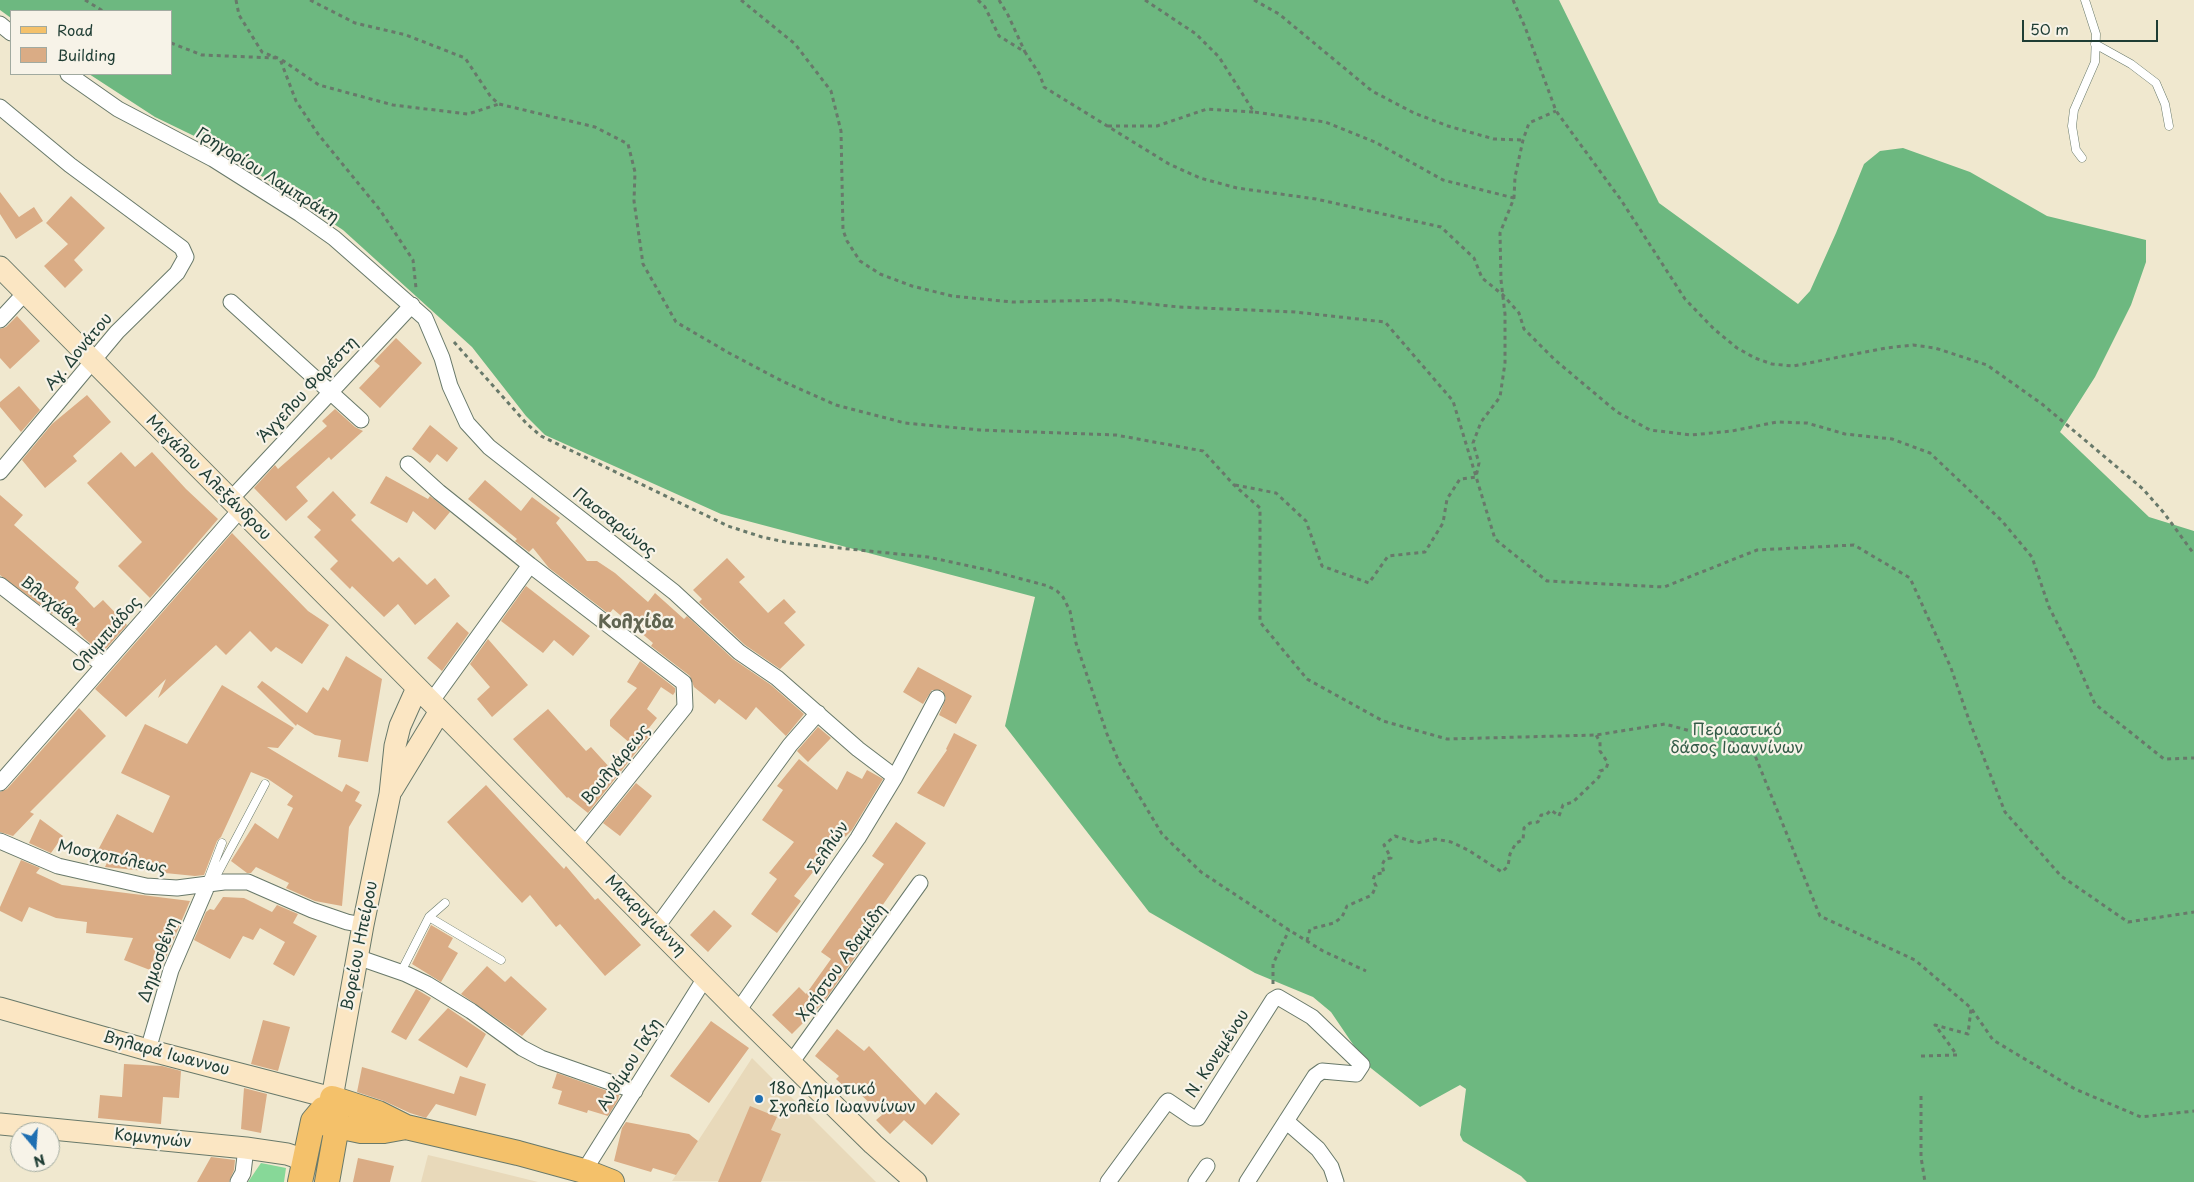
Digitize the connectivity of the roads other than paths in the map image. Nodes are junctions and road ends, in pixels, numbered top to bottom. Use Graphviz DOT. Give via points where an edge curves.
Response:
graph roads {
  1 [pos="2085,0"];
  2 [pos="0,24"];
  3 [pos="10,32"];
  4 [pos="2095,44"];
  5 [pos="69,75"];
  6 [pos="0,107"];
  7 [pos="2169,126"];
  8 [pos="2082,158"];
  9 [pos="0,267"];
  10 [pos="25,293"];
  11 [pos="231,302"];
  12 [pos="412,305"];
  13 [pos="0,320"];
  14 [pos="430,330"];
  15 [pos="93,361"];
  16 [pos="331,392"];
  17 [pos="361,420"];
  18 [pos="408,464"];
  19 [pos="0,472"];
  20 [pos="235,505"];
  21 [pos="530,565"];
  22 [pos="0,586"];
  23 [pos="103,665"];
  24 [pos="937,698"];
  25 [pos="429,700"];
  26 [pos="818,713"];
  27 [pos="895,777"];
  28 [pos="0,783"];
  29 [pos="265,784"];
  30 [pos="390,794"];
  31 [pos="0,841"];
  32 [pos="222,843"];
  33 [pos="574,845"];
  34 [pos="920,883"];
  35 [pos="209,884"];
  36 [pos="445,902"];
  37 [pos="429,917"];
  38 [pos="363,925"];
  39 [pos="656,928"];
  40 [pos="357,957"];
  41 [pos="501,960"];
  42 [pos="401,972"];
  43 [pos="706,978"];
  44 [pos="0,1008"];
  45 [pos="738,1011"];
  46 [pos="148,1050"];
  47 [pos="791,1063"];
  48 [pos="635,1091"];
  49 [pos="332,1098"];
  50 [pos="313,1121"];
  51 [pos="1286,1122"];
  52 [pos="0,1125"];
  53 [pos="337,1126"];
  54 [pos="406,1127"];
  55 [pos="873,1144"];
  56 [pos="246,1148"];
  57 [pos="1207,1166"];
  58 [pos="584,1171"];
  59 [pos="306,1176"];
  60 [pos="238,1182"];
  61 [pos="327,1182"];
  62 [pos="612,1182"];
  63 [pos="903,1182"];
  64 [pos="916,1182"];
  65 [pos="1108,1182"];
  66 [pos="1196,1182"];
  67 [pos="1247,1182"];
  68 [pos="1336,1182"];
  1 -- 4 [label="lane" via="2096,34"];
  2 -- 3 [label="street"];
  4 -- 7 [label="lane" via="2131,64 2156,84"];
  4 -- 8 [label="lane" via="2095,62 2074,110 2072,126 2076,150"];
  5 -- 12 [label="street, Γρηγορίου Λαμπράκη" via="118,109 213,159 314,222"];
  6 -- 15 [label="street, Αγ. Δονάτου" via="70,165 182,248 186,257 177,273"];
  9 -- 10 [label="main road, Μεγάλου Αλεξάνδρου"];
  10 -- 13 [label="street"];
  10 -- 15 [label="main road, Μεγάλου Αλεξάνδρου"];
  11 -- 16 [label="street"];
  12 -- 14 [label="street, Γρηγορίου Λαμπράκη" via="425,318"];
  12 -- 16 [label="street, Άγγελου Φορέστη"];
  14 -- 26 [label="street, Πασσαρώνος" via="467,423 482,440 674,592 739,652"];
  15 -- 19 [label="street, Αγ. Δονάτου"];
  15 -- 20 [label="main road, Μεγάλου Αλεξάνδρου"];
  16 -- 17 [label="street"];
  16 -- 20 [label="street, Άγγελου Φορέστη"];
  18 -- 21 [label="street"];
  20 -- 23 [label="street, Ολυμπιάδος"];
  20 -- 25 [label="main road, Μεγάλου Αλεξάνδρου"];
  21 -- 25 [label="street"];
  21 -- 33 [label="street, Βουλγάρεως" via="684,683 686,706"];
  22 -- 23 [label="street, Βλαχάβα"];
  23 -- 28 [label="street, Ολυμπιάδος"];
  24 -- 27 [label="street, Σελλών"];
  25 -- 30 [label="main road, Βορείου Ηπείρου"];
  25 -- 30 [label="main road, Βορείου Ηπείρου" via="398,732"];
  25 -- 33 [label="main road, Μακρυγιάννη"];
  26 -- 27 [label="street, Πασσαρώνος"];
  26 -- 39 [label="street" via="790,744"];
  27 -- 45 [label="street, Σελλών" via="858,838"];
  29 -- 35 [label="lane, Δημοσθένη"];
  30 -- 38 [label="main road, Βορείου Ηπείρου"];
  31 -- 35 [label="street, Μοσχοπόλεως" via="58,866 118,880 167,888"];
  32 -- 35 [label="lane"];
  33 -- 39 [label="main road, Μακρυγιάννη"];
  34 -- 47 [label="street, Χρήστου Αδαμίδη"];
  35 -- 38 [label="street, Μοσχοπόλεως" via="248,882 312,910"];
  35 -- 46 [label="street, Δημοσθένη" via="171,970"];
  36 -- 37 [label="lane"];
  37 -- 41 [label="lane"];
  37 -- 42 [label="lane"];
  38 -- 40 [label="main road, Βορείου Ηπείρου"];
  39 -- 43 [label="main road, Μακρυγιάννη"];
  40 -- 42 [label="street"];
  40 -- 49 [label="main road, Βορείου Ηπείρου"];
  42 -- 48 [label="street" via="451,999 522,1048 566,1068"];
  43 -- 45 [label="main road, Μακρυγιάννη"];
  43 -- 48 [label="street, Ανθίμου Γαζη"];
  44 -- 46 [label="main road, Βηλαρά Ιωαννου"];
  45 -- 47 [label="main road, Μακρυγιάννη"];
  46 -- 49 [label="main road, Βηλαρά Ιωαννου"];
  47 -- 55 [label="main road, Μακρυγιάννη"];
  48 -- 58 [label="street, Ανθίμου Γαζη"];
  49 -- 50 [label="main road, Βορείου Ηπείρου"];
  49 -- 53 [label="main road, Βορείου Ηπείρου"];
  49 -- 54 [label="main road" via="378,1113"];
  50 -- 53 [label="main road"];
  50 -- 59 [label="main road, Βορείου Ηπείρου"];
  51 -- 65 [label="street, Ν. Κονεμένου" via="1315,1076 1322,1071 1356,1074 1362,1065 1312,1017 1278,997 1273,1000 1198,1118 1168,1101"];
  51 -- 67 [label="street"];
  51 -- 68 [label="street" via="1318,1149"];
  52 -- 56 [label="main road, Κομνηνών"];
  53 -- 54 [label="main road" via="371,1131"];
  53 -- 61 [label="main road, Βορείου Ηπείρου"];
  54 -- 58 [label="main road"];
  55 -- 63 [label="main road, Μακρυγιάννη"];
  55 -- 64 [label="main road, Μακρυγιάννη"];
  56 -- 59 [label="main road, Κομνηνών" via="296,1158"];
  56 -- 60 [label="street" via="243,1173"];
  57 -- 66 [label="street"];
  58 -- 62 [label="main road"];
}
